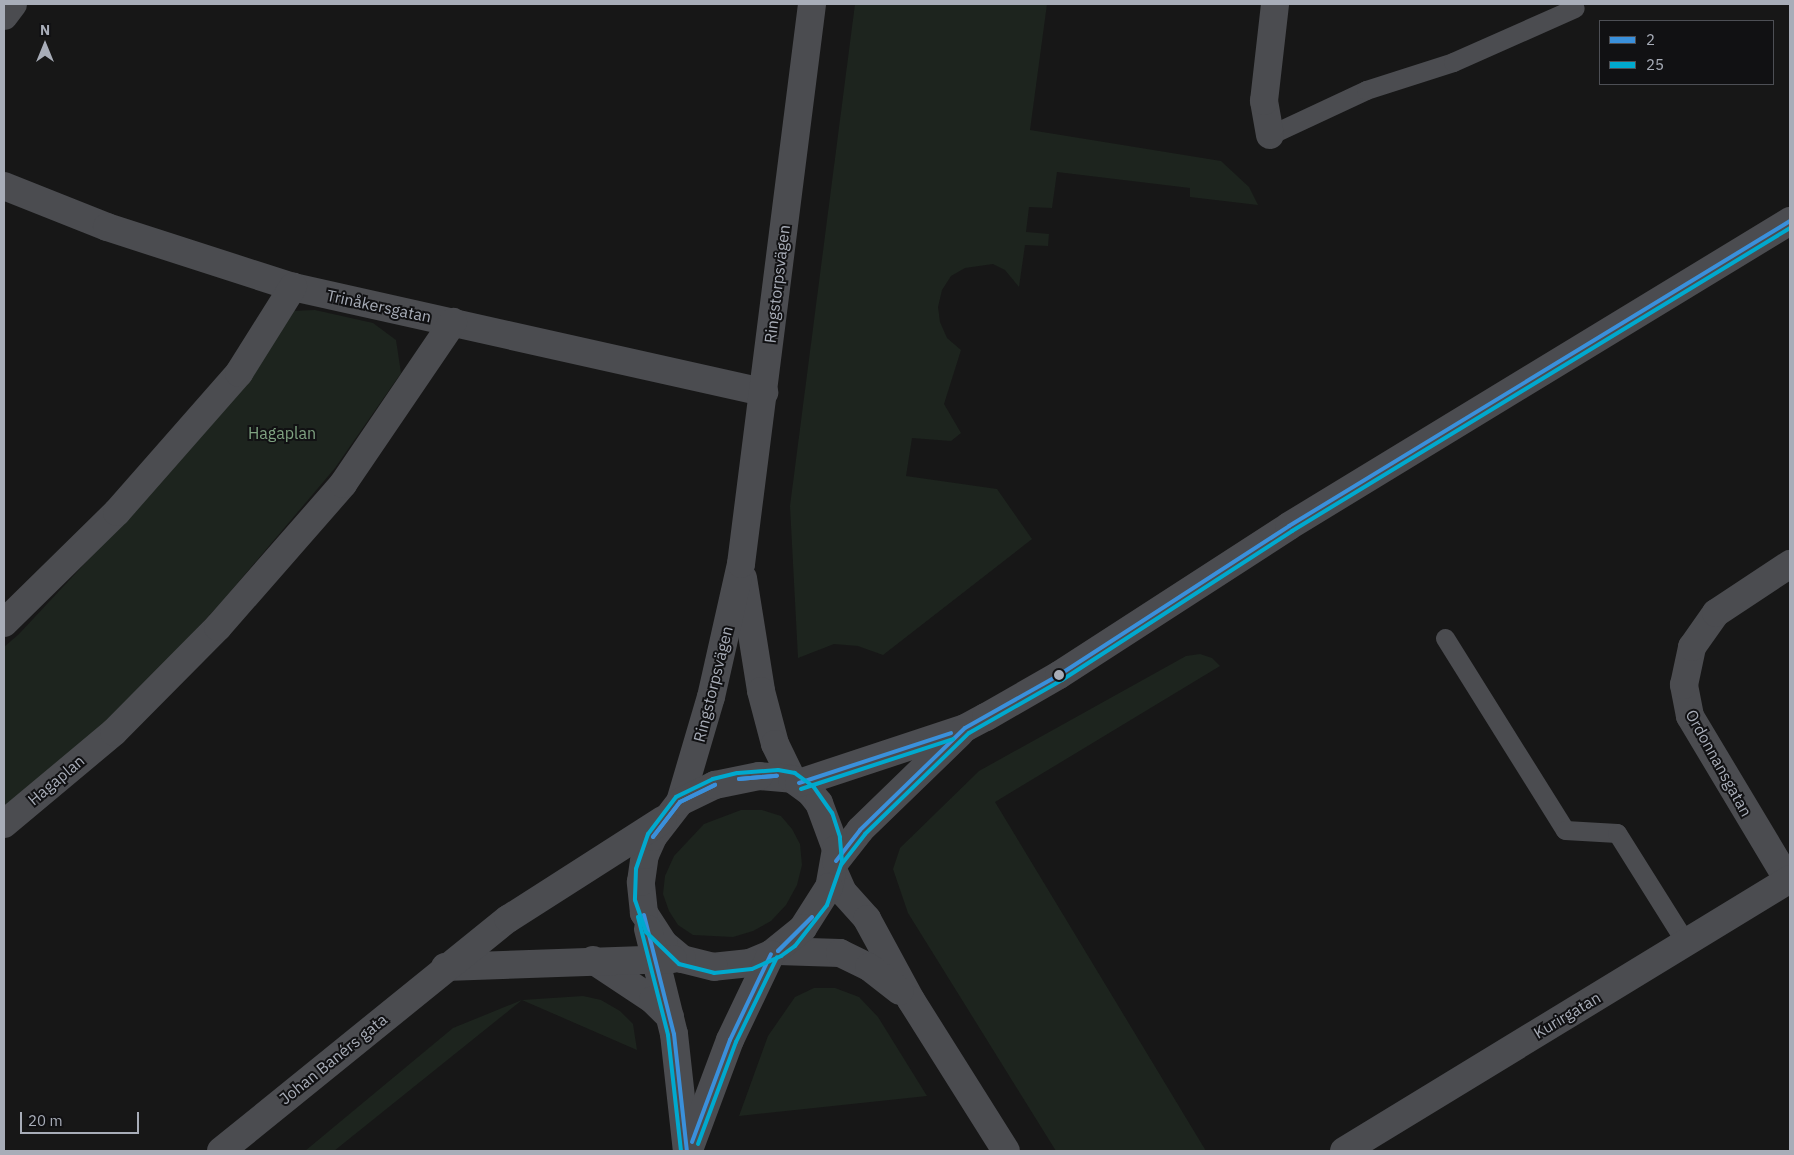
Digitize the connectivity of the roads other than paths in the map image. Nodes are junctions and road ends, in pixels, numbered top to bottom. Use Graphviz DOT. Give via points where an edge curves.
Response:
graph roads {
  1 [pos="13,4"];
  2 [pos="811,4"];
  3 [pos="1275,4"];
  4 [pos="1575,8"];
  5 [pos="4,16"];
  6 [pos="1270,135"];
  7 [pos="4,186"];
  8 [pos="1790,221"];
  9 [pos="294,287"];
  10 [pos="453,322"];
  11 [pos="764,392"];
  12 [pos="741,564"];
  13 [pos="1790,564"];
  14 [pos="4,623"];
  15 [pos="1445,638"];
  16 [pos="965,728"];
  17 [pos="796,781"];
  18 [pos="673,810"];
  19 [pos="4,824"];
  20 [pos="835,867"];
  21 [pos="1789,880"];
  22 [pos="1686,943"];
  23 [pos="774,953"];
  24 [pos="670,959"];
  25 [pos="593,960"];
  26 [pos="445,967"];
  27 [pos="911,1000"];
  28 [pos="670,1017"];
  29 [pos="221,1151"];
  30 [pos="688,1151"];
  31 [pos="1006,1151"];
  32 [pos="1344,1151"];
  1 -- 5 [label="street"];
  2 -- 11 [label="street, Ringstorpsvägen"];
  3 -- 6 [label="street" via="1264,101"];
  4 -- 6 [label="lane" via="1453,62 1366,90"];
  7 -- 9 [label="street, Trinåkersgatan" via="107,227"];
  8 -- 16 [label="street" via="1289,526 1059,675"];
  9 -- 10 [label="street, Trinåkersgatan"];
  9 -- 14 [label="street" via="240,373 117,512"];
  10 -- 11 [label="street, Trinåkersgatan"];
  10 -- 19 [label="street, Hagaplan" via="343,484 218,626 114,732"];
  11 -- 12 [label="street, Ringstorpsvägen"];
  12 -- 17 [label="street, Ringstorpsvägen" via="761,691 775,744"];
  12 -- 18 [label="street, Ringstorpsvägen" via="711,697"];
  13 -- 21 [label="street, Ordonnansgatan" via="1727,603 1711,619 1690,652 1684,685 1690,716"];
  15 -- 22 [label="lane" via="1565,830 1617,834"];
  16 -- 17 [label="street"];
  16 -- 20 [label="street" via="860,830"];
  17 -- 18 [label="street, Johan Banérs gata" via="777,776 739,779 708,788"];
  17 -- 20 [label="street, Ringstorpsvägen" via="810,792 826,815 834,838"];
  18 -- 24 [label="street, Ringstorpsvägen" via="645,855 641,882 644,913"];
  18 -- 26 [label="street, Johan Banérs gata" via="508,919"];
  20 -- 23 [label="street" via="822,902 812,917"];
  20 -- 27 [label="street" via="843,892 867,919"];
  21 -- 22 [label="street, Kurirgatan"];
  22 -- 32 [label="street, Kurirgatan"];
  23 -- 24 [label="street" via="750,963 714,967"];
  23 -- 27 [label="street" via="840,953 879,974"];
  23 -- 30 [label="street" via="730,1040"];
  24 -- 25 [label="street"];
  24 -- 28 [label="street"];
  25 -- 26 [label="street" via="508,967"];
  25 -- 28 [label="street" via="653,1000"];
  26 -- 29 [label="street, Johan Banérs gata"];
  27 -- 31 [label="street"];
  28 -- 30 [label="street" via="680,1072"];
}
